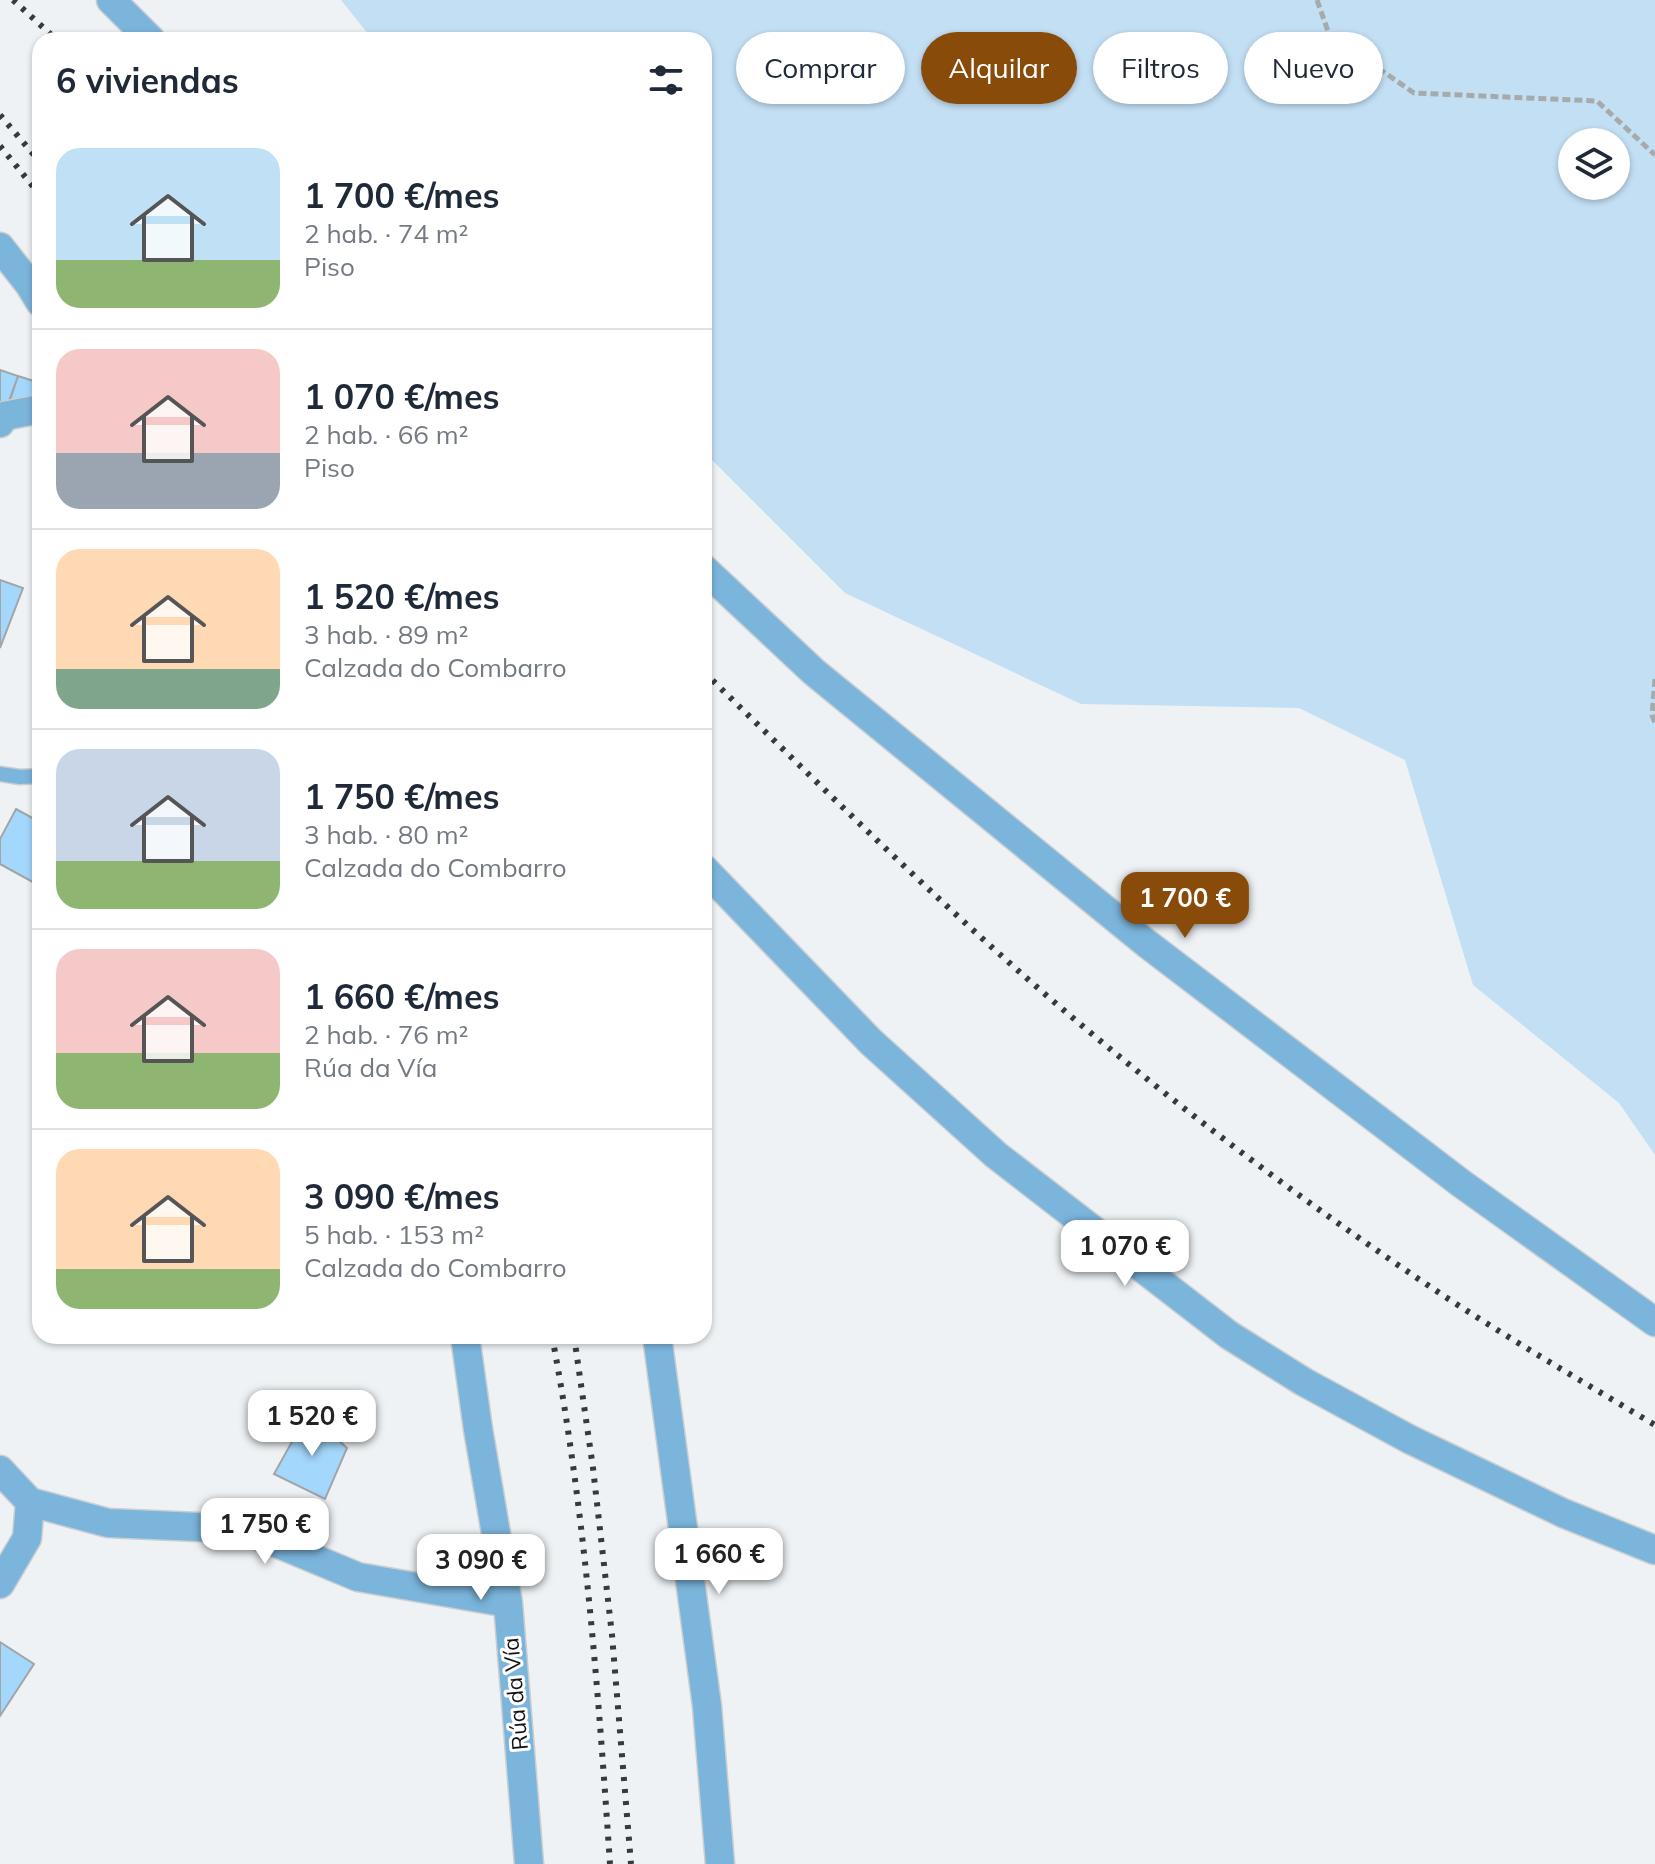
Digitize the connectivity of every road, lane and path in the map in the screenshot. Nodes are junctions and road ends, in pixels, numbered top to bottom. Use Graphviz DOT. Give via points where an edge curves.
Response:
graph roads {
  1 [pos="111,0"];
  2 [pos="1317,0"];
  3 [pos="143,32"];
  4 [pos="1655,155"];
  5 [pos="0,247"];
  6 [pos="32,289"];
  7 [pos="32,411"];
  8 [pos="0,423"];
  9 [pos="712,576"];
  10 [pos="1655,679"];
  11 [pos="1655,723"];
  12 [pos="0,774"];
  13 [pos="32,776"];
  14 [pos="712,877"];
  15 [pos="1655,1322"];
  16 [pos="466,1344"];
  17 [pos="658,1344"];
  18 [pos="0,1470"];
  19 [pos="30,1502"];
  20 [pos="1655,1550"];
  21 [pos="0,1584"];
  22 [pos="508,1603"];
  23 [pos="529,1864"];
  24 [pos="720,1864"];
  1 -- 3 [label="street"];
  2 -- 4 [label="path" via="1329,34 1414,93 1597,101"];
  5 -- 6 [label="street"];
  7 -- 8 [label="street" via="4,416"];
  9 -- 15 [label="street" via="814,672 1146,943 1462,1184"];
  10 -- 11 [label="path"];
  12 -- 13 [label="lane"];
  14 -- 20 [label="street" via="871,1042 996,1155 1229,1335 1409,1439 1563,1513"];
  16 -- 22 [label="street, Rúa da Vía"];
  17 -- 24 [label="street" via="705,1691"];
  18 -- 19 [label="street"];
  19 -- 21 [label="street" via="27,1538"];
  19 -- 22 [label="street" via="108,1523 243,1529 358,1577"];
  22 -- 23 [label="street, Rúa da Vía"];
}
